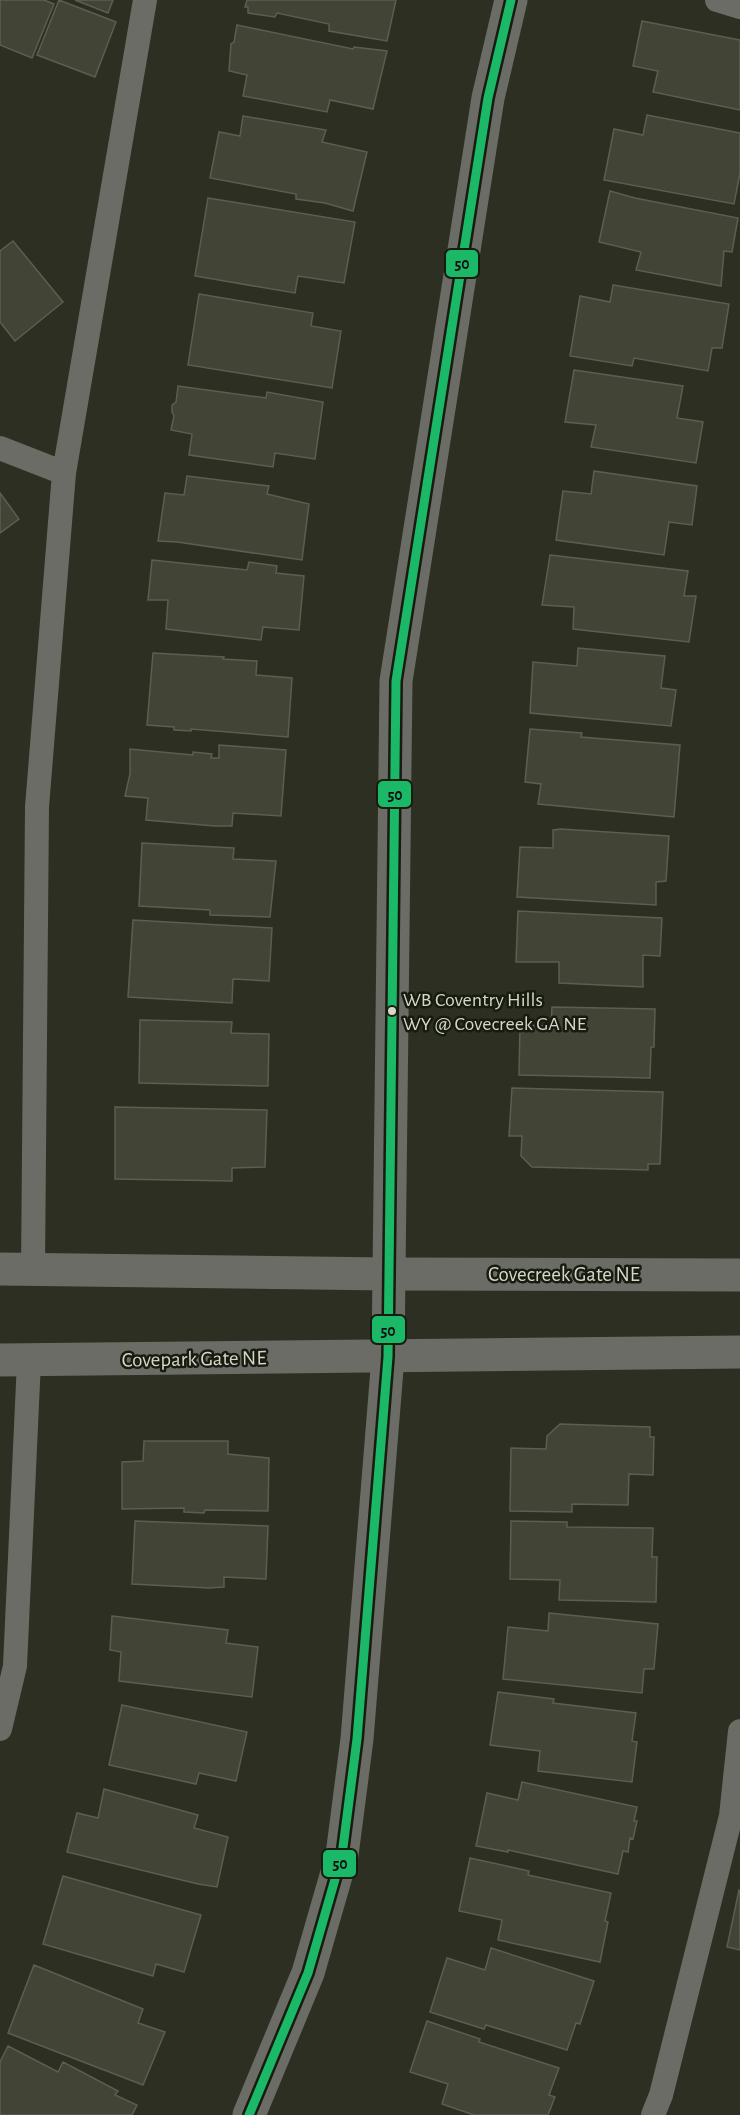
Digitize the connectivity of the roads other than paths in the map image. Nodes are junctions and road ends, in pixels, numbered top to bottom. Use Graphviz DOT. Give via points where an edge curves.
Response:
graph roads {
  1 [pos="146,0"];
  2 [pos="511,0"];
  3 [pos="717,0"];
  4 [pos="740,6"];
  5 [pos="0,448"];
  6 [pos="64,473"];
  7 [pos="0,1269"];
  8 [pos="33,1270"];
  9 [pos="387,1274"];
  10 [pos="740,1275"];
  11 [pos="740,1352"];
  12 [pos="388,1357"];
  13 [pos="14,1361"];
  14 [pos="0,1729"];
  15 [pos="740,1731"];
  16 [pos="249,2115"];
  17 [pos="653,2115"];
  1 -- 6 [label="lane"];
  2 -- 9 [label="street" via="488,99 396,681"];
  3 -- 4 [label="lane"];
  5 -- 6 [label="lane"];
  6 -- 8 [label="lane" via="36,807"];
  7 -- 8 [label="street"];
  8 -- 9 [label="street"];
  9 -- 10 [label="street, Covecreek Gate NE"];
  9 -- 12 [label="street"];
  11 -- 12 [label="street"];
  12 -- 13 [label="street, Covepark Gate NE"];
  12 -- 16 [label="street" via="357,1739 342,1855 308,1973"];
  13 -- 14 [label="lane" via="15,1666"];
  15 -- 17 [label="lane" via="730,1816 661,2096"];
}
